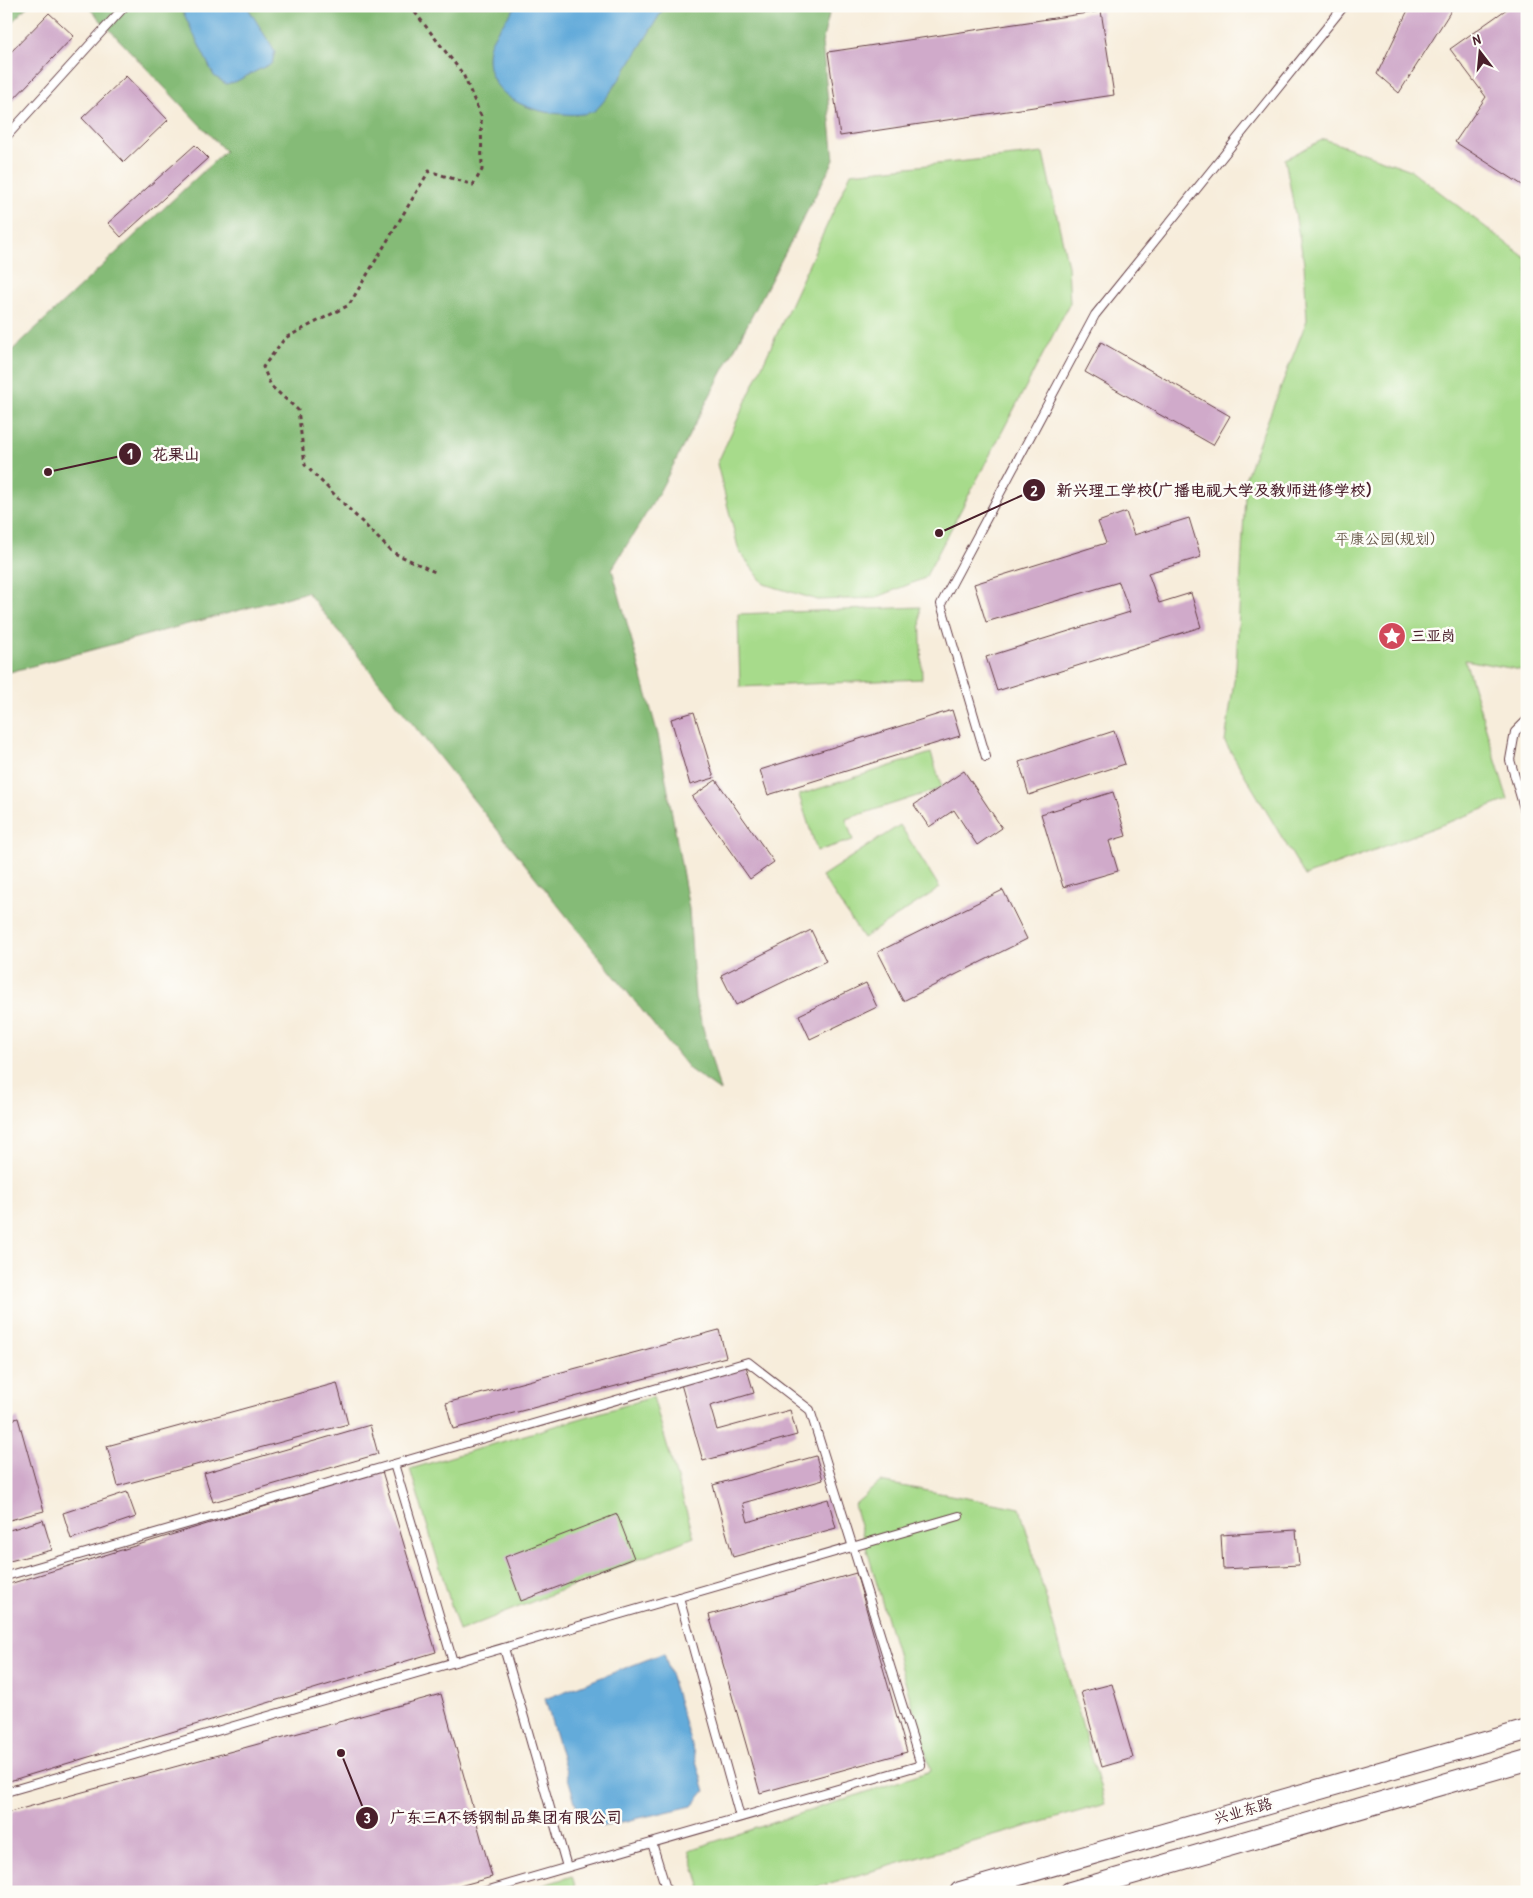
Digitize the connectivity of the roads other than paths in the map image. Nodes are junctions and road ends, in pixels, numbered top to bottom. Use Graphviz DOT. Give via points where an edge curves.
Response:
graph roads {
  1 [pos="125,6"];
  2 [pos="1344,6"];
  3 [pos="6,138"];
  4 [pos="1527,720"];
  5 [pos="986,757"];
  6 [pos="1527,818"];
  7 [pos="394,1464"];
  8 [pos="959,1516"];
  9 [pos="853,1547"];
  10 [pos="6,1576"];
  11 [pos="679,1597"];
  12 [pos="504,1648"];
  13 [pos="453,1662"];
  14 [pos="1527,1730"];
  15 [pos="1527,1760"];
  16 [pos="6,1792"];
  17 [pos="740,1817"];
  18 [pos="652,1843"];
  19 [pos="567,1867"];
  20 [pos="482,1892"];
  21 [pos="667,1892"];
  22 [pos="960,1892"];
  23 [pos="1070,1892"];
  1 -- 3 [label="lane"];
  2 -- 5 [label="lane" via="1095,315 940,604"];
  4 -- 6 [label="lane" via="1515,732 1510,760"];
  7 -- 9 [label="lane" via="748,1362 810,1410"];
  7 -- 10 [label="lane"];
  7 -- 13 [label="lane"];
  8 -- 9 [label="lane"];
  9 -- 11 [label="lane"];
  9 -- 17 [label="lane" via="921,1765"];
  11 -- 12 [label="lane"];
  11 -- 17 [label="lane"];
  12 -- 13 [label="lane"];
  12 -- 19 [label="lane"];
  13 -- 16 [label="lane"];
  14 -- 22 [label="street, 兴业东路"];
  15 -- 23 [label="street, 兴业东路"];
  17 -- 18 [label="lane"];
  18 -- 19 [label="lane"];
  18 -- 21 [label="lane"];
  19 -- 20 [label="lane"];
}
